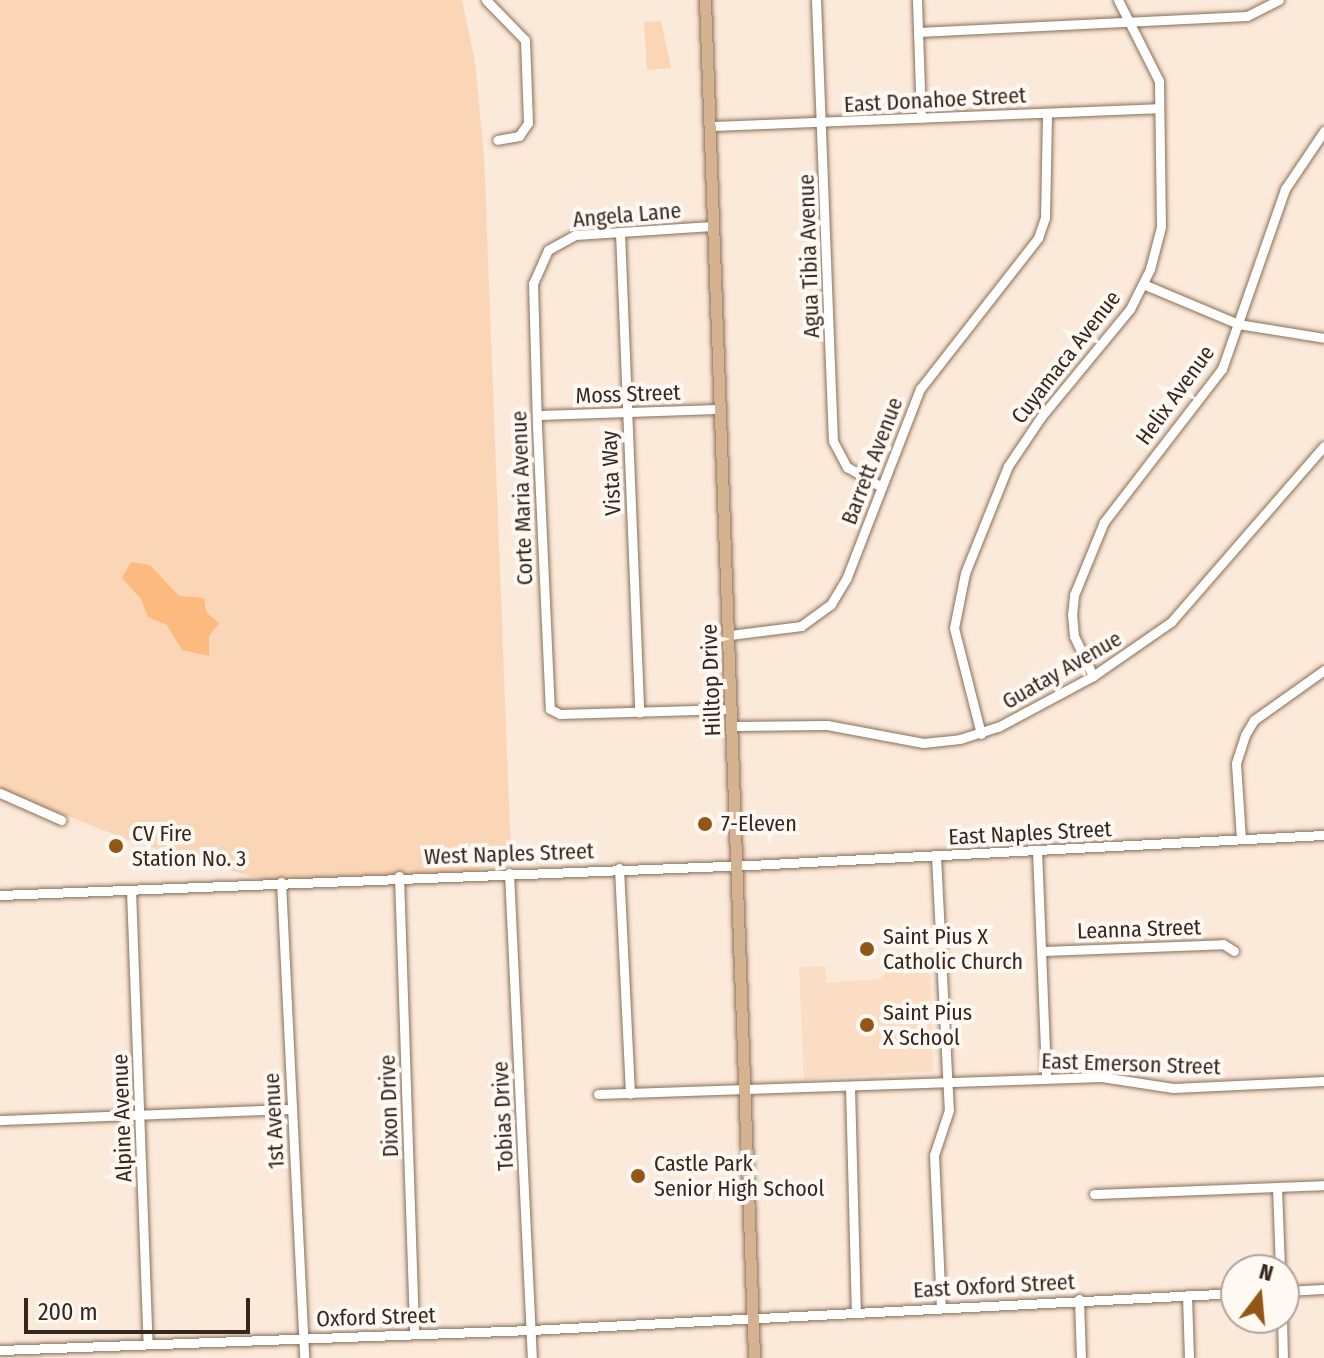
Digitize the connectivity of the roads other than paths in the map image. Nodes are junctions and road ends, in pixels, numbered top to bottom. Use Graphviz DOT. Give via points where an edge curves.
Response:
graph roads {
  1 [pos="486,0"];
  2 [pos="705,0"];
  3 [pos="816,0"];
  4 [pos="917,0"];
  5 [pos="1118,0"];
  6 [pos="1279,0"];
  7 [pos="1129,22"];
  8 [pos="918,32"];
  9 [pos="1159,108"];
  10 [pos="1047,113"];
  11 [pos="921,118"];
  12 [pos="823,124"];
  13 [pos="712,126"];
  14 [pos="1324,131"];
  15 [pos="497,140"];
  16 [pos="712,226"];
  17 [pos="620,232"];
  18 [pos="1143,284"];
  19 [pos="533,293"];
  20 [pos="1238,324"];
  21 [pos="1324,338"];
  22 [pos="720,409"];
  23 [pos="626,413"];
  24 [pos="537,415"];
  25 [pos="1324,446"];
  26 [pos="881,487"];
  27 [pos="730,635"];
  28 [pos="1324,670"];
  29 [pos="1093,676"];
  30 [pos="731,709"];
  31 [pos="639,713"];
  32 [pos="733,726"];
  33 [pos="981,734"];
  34 [pos="0,793"];
  35 [pos="61,820"];
  36 [pos="1324,835"];
  37 [pos="1241,839"];
  38 [pos="1037,850"];
  39 [pos="936,856"];
  40 [pos="737,864"];
  41 [pos="619,868"];
  42 [pos="509,873"];
  43 [pos="399,876"];
  44 [pos="281,882"];
  45 [pos="131,890"];
  46 [pos="0,895"];
  47 [pos="1044,951"];
  48 [pos="1234,951"];
  49 [pos="1046,1078"];
  50 [pos="1324,1081"];
  51 [pos="945,1083"];
  52 [pos="850,1087"];
  53 [pos="744,1091"];
  54 [pos="598,1094"];
  55 [pos="630,1094"];
  56 [pos="291,1109"];
  57 [pos="141,1115"];
  58 [pos="0,1120"];
  59 [pos="1324,1185"];
  60 [pos="1277,1187"];
  61 [pos="1094,1194"];
  62 [pos="1279,1254"];
  63 [pos="1324,1289"];
  64 [pos="1300,1290"];
  65 [pos="1220,1294"];
  66 [pos="1187,1295"];
  67 [pos="1079,1299"];
  68 [pos="941,1307"];
  69 [pos="856,1313"];
  70 [pos="754,1318"];
  71 [pos="531,1330"];
  72 [pos="414,1334"];
  73 [pos="1282,1334"];
  74 [pos="303,1338"];
  75 [pos="148,1344"];
  76 [pos="0,1350"];
  77 [pos="24,1353"];
  78 [pos="304,1358"];
  79 [pos="532,1358"];
  80 [pos="754,1358"];
  81 [pos="1081,1358"];
  82 [pos="1189,1358"];
  83 [pos="1283,1358"];
  1 -- 15 [label="street" via="525,40 528,123 519,136"];
  2 -- 13 [label="main road, Hilltop Drive"];
  3 -- 12 [label="street, Agua Tibia Avenue"];
  4 -- 8 [label="street"];
  5 -- 7 [label="street, Cuyamaca Avenue"];
  6 -- 7 [label="street" via="1247,16"];
  7 -- 8 [label="street"];
  7 -- 9 [label="street, Cuyamaca Avenue" via="1153,62"];
  8 -- 11 [label="street"];
  9 -- 10 [label="street, East Donahoe Street"];
  9 -- 18 [label="street, Cuyamaca Avenue" via="1161,227"];
  10 -- 11 [label="street, East Donahoe Street"];
  10 -- 26 [label="street, Barrett Avenue" via="1045,218 1038,238 920,389"];
  11 -- 12 [label="street, East Donahoe Street"];
  12 -- 13 [label="street, East Donahoe Street"];
  12 -- 26 [label="street, Agua Tibia Avenue" via="833,441 847,467"];
  13 -- 16 [label="main road, Hilltop Drive"];
  14 -- 20 [label="street, Helix Avenue" via="1285,189"];
  16 -- 17 [label="street, Angela Lane"];
  16 -- 22 [label="main road, Hilltop Drive"];
  17 -- 19 [label="street, Angela Lane" via="575,235 553,245 536,269"];
  17 -- 23 [label="street, Vista Way"];
  18 -- 20 [label="street"];
  18 -- 33 [label="street, Cuyamaca Avenue" via="1125,317 1029,433 1006,470 965,573 956,606 956,645"];
  19 -- 24 [label="street, Corte Maria Avenue"];
  20 -- 21 [label="street"];
  20 -- 29 [label="street, Helix Avenue" via="1222,369 1111,510 1074,595 1074,636"];
  22 -- 23 [label="street, Moss Street"];
  22 -- 27 [label="main road, Hilltop Drive"];
  23 -- 24 [label="street, Moss Street"];
  23 -- 31 [label="street, Vista Way"];
  24 -- 31 [label="street, Corte Maria Avenue" via="549,702 560,714"];
  25 -- 29 [label="street, Guatay Avenue" via="1189,605"];
  26 -- 27 [label="street, Barrett Avenue" via="831,604 801,626"];
  27 -- 30 [label="main road, Hilltop Drive"];
  28 -- 37 [label="street" via="1254,720 1245,735 1236,763"];
  29 -- 33 [label="street, Guatay Avenue"];
  30 -- 31 [label="street"];
  30 -- 32 [label="main road, Hilltop Drive"];
  32 -- 33 [label="street, Guatay Avenue" via="836,726 920,743"];
  32 -- 40 [label="main road, Hilltop Drive"];
  34 -- 35 [label="street"];
  36 -- 37 [label="street, East Naples Street"];
  37 -- 38 [label="street, East Naples Street"];
  38 -- 39 [label="street, East Naples Street"];
  38 -- 47 [label="street"];
  39 -- 40 [label="street, East Naples Street"];
  39 -- 51 [label="street"];
  40 -- 41 [label="street, West Naples Street"];
  40 -- 53 [label="main road, Hilltop Drive"];
  41 -- 42 [label="street, West Naples Street"];
  41 -- 55 [label="street"];
  42 -- 43 [label="street, West Naples Street"];
  42 -- 71 [label="street, Tobias Drive"];
  43 -- 44 [label="street, West Naples Street"];
  43 -- 72 [label="street, Dixon Drive"];
  44 -- 45 [label="street, West Naples Street"];
  44 -- 56 [label="street, 1st Avenue"];
  45 -- 46 [label="street, West Naples Street"];
  45 -- 57 [label="street, Alpine Avenue"];
  47 -- 48 [label="street, Leanna Street" via="1223,944"];
  47 -- 49 [label="street"];
  49 -- 50 [label="street, East Emerson Street" via="1102,1077 1173,1088"];
  49 -- 51 [label="street, East Emerson Street"];
  51 -- 52 [label="street, East Emerson Street"];
  51 -- 68 [label="street" via="948,1118 934,1155"];
  52 -- 53 [label="street, East Emerson Street"];
  52 -- 69 [label="street"];
  53 -- 55 [label="street, East Emerson Street"];
  53 -- 70 [label="main road, Hilltop Drive"];
  54 -- 55 [label="street, East Emerson Street"];
  56 -- 57 [label="street"];
  56 -- 74 [label="street, 1st Avenue"];
  57 -- 58 [label="street"];
  57 -- 75 [label="street, Alpine Avenue"];
  59 -- 60 [label="street"];
  60 -- 61 [label="street"];
  60 -- 62 [label="street"];
  63 -- 64 [label="street"];
  65 -- 66 [label="street, East Oxford Street"];
  66 -- 67 [label="street, East Oxford Street"];
  66 -- 82 [label="street"];
  67 -- 68 [label="street, East Oxford Street"];
  67 -- 81 [label="street"];
  68 -- 69 [label="street, East Oxford Street"];
  69 -- 70 [label="street, East Oxford Street"];
  70 -- 71 [label="street, Oxford Street"];
  70 -- 80 [label="main road, Hilltop Drive"];
  71 -- 72 [label="street, Oxford Street"];
  71 -- 79 [label="street, Tobias Drive"];
  72 -- 74 [label="street, Oxford Street"];
  73 -- 83 [label="street"];
  74 -- 75 [label="street, Oxford Street"];
  74 -- 78 [label="street, 1st Avenue"];
  75 -- 77 [label="street, Oxford Street"];
  76 -- 77 [label="street, Oxford Street"];
}
